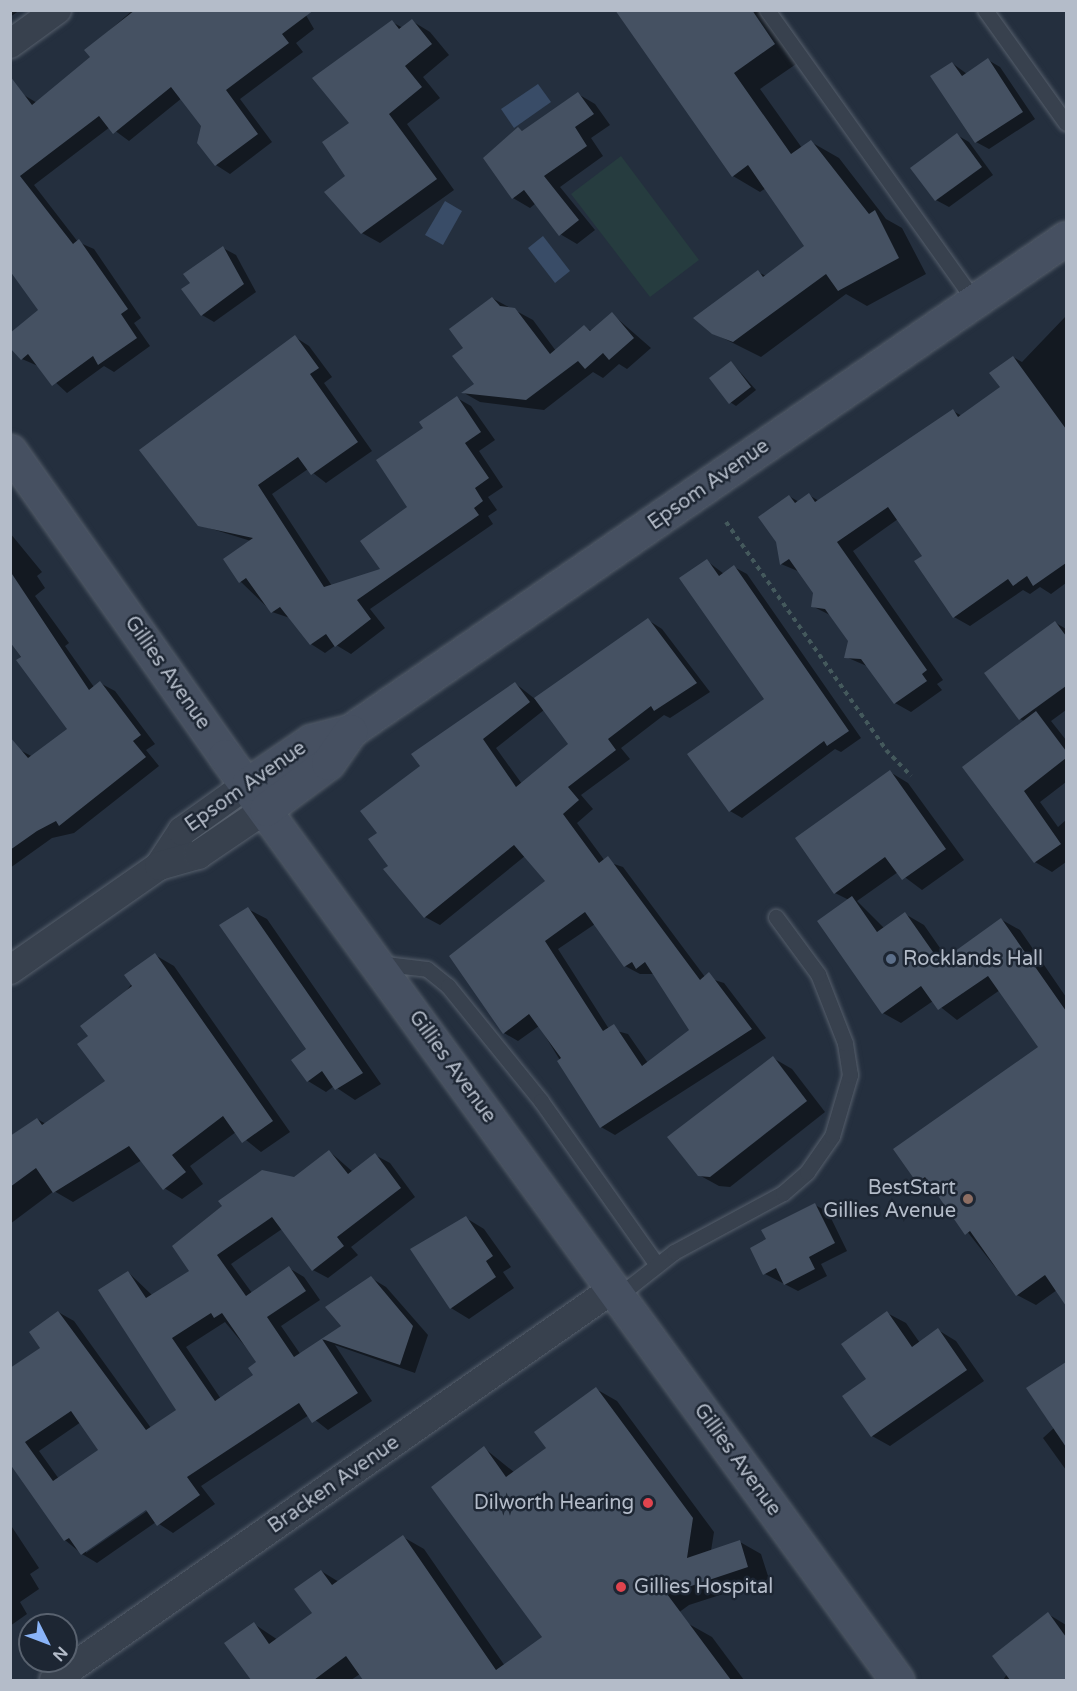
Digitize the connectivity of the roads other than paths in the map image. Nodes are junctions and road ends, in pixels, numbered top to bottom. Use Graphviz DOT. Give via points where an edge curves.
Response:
graph roads {
  1 [pos="57,10"];
  2 [pos="767,10"];
  3 [pos="985,10"];
  4 [pos="10,44"];
  5 [pos="1066,123"];
  6 [pos="1066,238"];
  7 [pos="974,300"];
  8 [pos="10,451"];
  9 [pos="256,797"];
  10 [pos="776,917"];
  11 [pos="376,963"];
  12 [pos="10,970"];
  13 [pos="657,1265"];
  14 [pos="615,1292"];
  15 [pos="54,1680"];
  16 [pos="897,1680"];
  1 -- 4 [label="street"];
  2 -- 7 [label="lane"];
  3 -- 5 [label="lane"];
  6 -- 7 [label="main road, Epsom Avenue"];
  7 -- 9 [label="main road, Epsom Avenue" via="351,731 328,764"];
  8 -- 9 [label="main road, Gillies Avenue"];
  9 -- 11 [label="main road, Gillies Avenue"];
  9 -- 12 [label="street, Epsom Avenue" via="198,855 159,866"];
  10 -- 13 [label="lane" via="818,974 845,1043 850,1075 846,1102 807,1172 754,1210"];
  11 -- 13 [label="lane" via="427,969 448,986 540,1101"];
  11 -- 14 [label="main road, Gillies Avenue"];
  13 -- 14 [label="lane"];
  14 -- 15 [label="street, Bracken Avenue"];
  14 -- 16 [label="main road, Gillies Avenue"];
}
